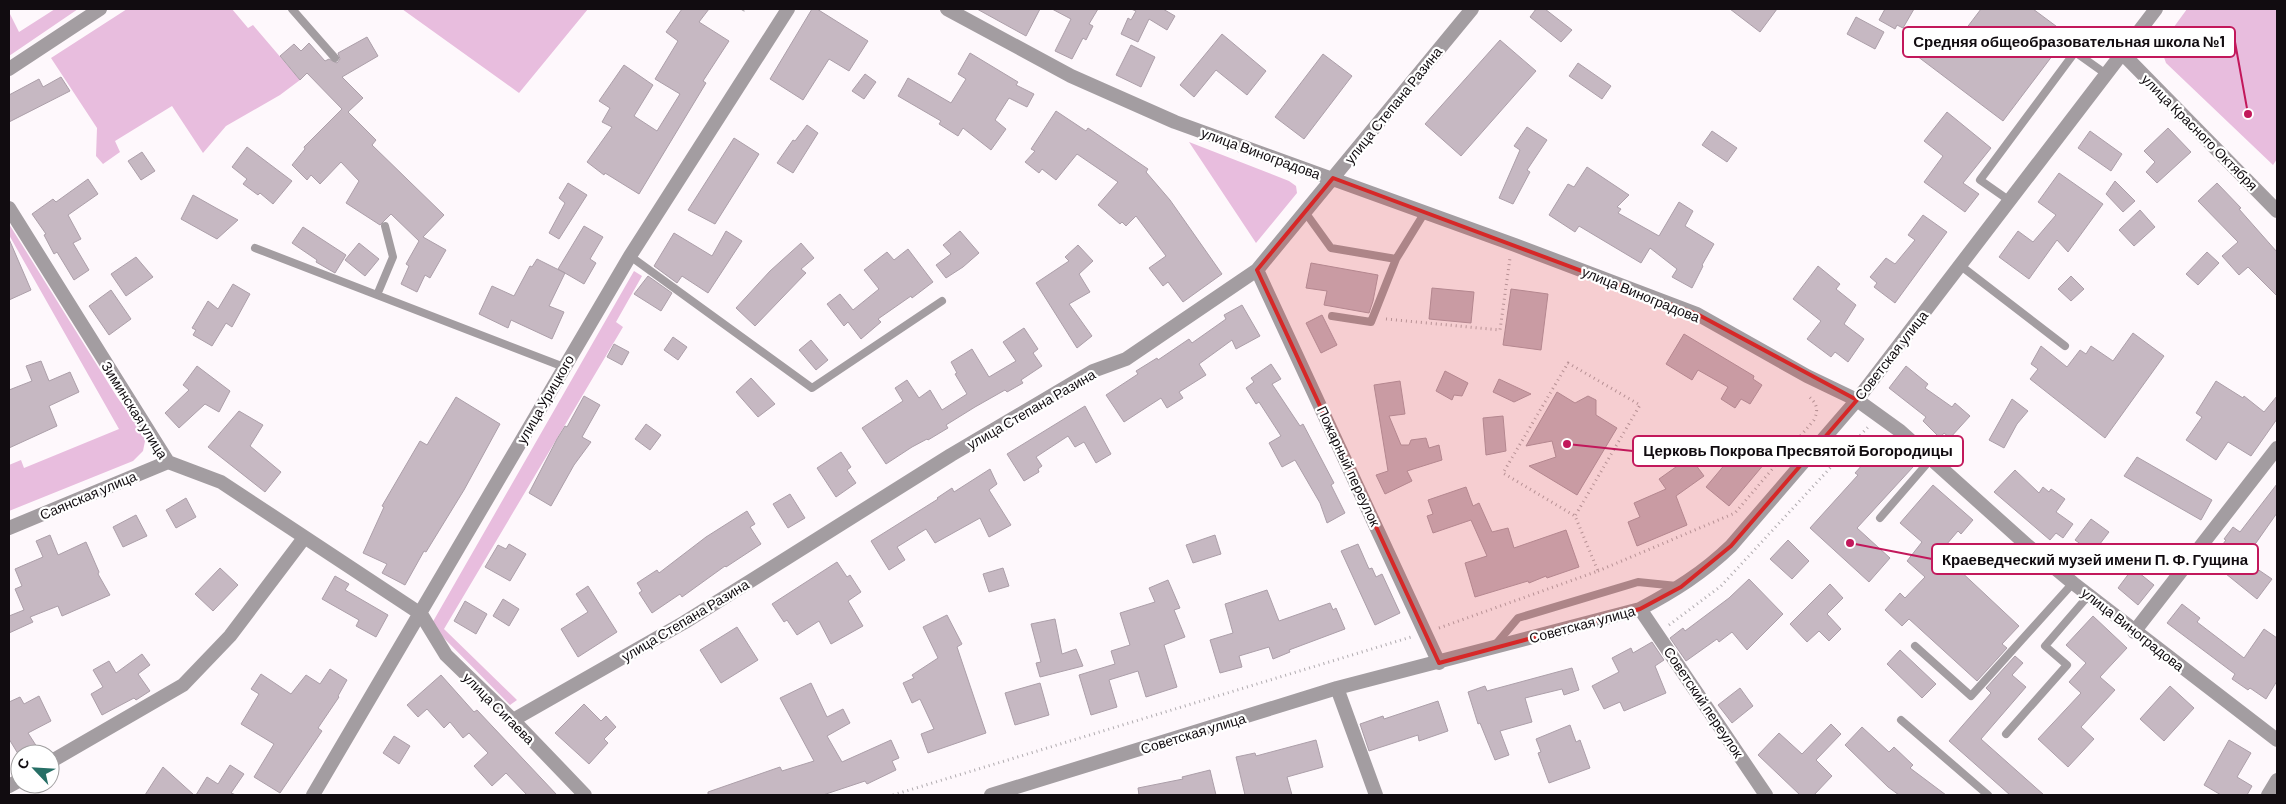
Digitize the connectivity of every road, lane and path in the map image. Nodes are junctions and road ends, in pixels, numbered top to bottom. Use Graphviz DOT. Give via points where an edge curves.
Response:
graph roads {
  1 [pos="100,9"];
  2 [pos="292,9"];
  3 [pos="947,9"];
  4 [pos="1472,9"];
  5 [pos="2156,9"];
  6 [pos="784,10"];
  7 [pos="2122,53"];
  8 [pos="335,58"];
  9 [pos="9,68"];
  10 [pos="2106,74"];
  11 [pos="1333,178"];
  12 [pos="2010,201"];
  13 [pos="9,208"];
  14 [pos="2277,211"];
  15 [pos="1305,212"];
  16 [pos="1425,212"];
  17 [pos="385,226"];
  18 [pos="255,248"];
  19 [pos="630,256"];
  20 [pos="1396,259"];
  21 [pos="1520,260"];
  22 [pos="1961,266"];
  23 [pos="1257,270"];
  24 [pos="377,295"];
  25 [pos="942,301"];
  26 [pos="1332,316"];
  27 [pos="1378,318"];
  28 [pos="2065,346"];
  29 [pos="564,367"];
  30 [pos="1801,391"];
  31 [pos="1857,400"];
  32 [pos="1878,415"];
  33 [pos="2277,448"];
  34 [pos="1931,459"];
  35 [pos="168,462"];
  36 [pos="1575,516"];
  37 [pos="1880,518"];
  38 [pos="9,528"];
  39 [pos="304,538"];
  40 [pos="1598,571"];
  41 [pos="2073,583"];
  42 [pos="1681,587"];
  43 [pos="2089,596"];
  44 [pos="1640,609"];
  45 [pos="421,614"];
  46 [pos="2134,632"];
  47 [pos="1426,633"];
  48 [pos="1658,634"];
  49 [pos="1915,646"];
  50 [pos="1493,648"];
  51 [pos="1439,663"];
  52 [pos="1337,688"];
  53 [pos="513,720"];
  54 [pos="1901,720"];
  55 [pos="2006,734"];
  56 [pos="2277,740"];
  57 [pos="60,756"];
  58 [pos="2277,780"];
  59 [pos="313,795"];
  60 [pos="585,795"];
  61 [pos="893,795"];
  62 [pos="991,795"];
  63 [pos="1376,795"];
  64 [pos="1766,795"];
  65 [pos="1988,795"];
  66 [pos="2268,795"];
  1 -- 9 [label="street"];
  2 -- 8 [label="lane"];
  3 -- 11 [label="street, улица Виноградова" via="1071,76 1175,122"];
  4 -- 11 [label="street, улица Степана Разина"];
  5 -- 7 [label="street, Советская улица"];
  6 -- 19 [label="street, улица Урицкого"];
  7 -- 10 [label="street, Советская улица"];
  7 -- 14 [label="street, улица Красного Октября"];
  10 -- 12 [label="street, Советская улица"];
  10 -- 12 [label="lane" via="2075,52 1980,180"];
  11 -- 15 [label="street, улица Степана Разина"];
  11 -- 16 [label="street, улица Виноградова"];
  12 -- 22 [label="street, Советская улица"];
  13 -- 35 [label="street, Зиминская улица"];
  15 -- 20 [label="lane" via="1331,248"];
  15 -- 23 [label="street, улица Степана Разина"];
  16 -- 20 [label="lane"];
  16 -- 31 [label="street, улица Виноградова" via="1697,314 1806,376"];
  17 -- 24 [label="lane" via="393,257"];
  18 -- 24 [label="lane"];
  19 -- 25 [label="lane" via="812,388"];
  19 -- 29 [label="street, улица Урицкого"];
  20 -- 26 [label="lane" via="1371,322"];
  21 -- 27 [label="path" via="1511,257 1500,330"];
  22 -- 28 [label="lane"];
  22 -- 31 [label="street, Советская улица"];
  23 -- 47 [label="street, Пожарный переулок"];
  23 -- 53 [label="street, улица Степана Разина" via="1126,359 1093,371 951,455 685,622"];
  24 -- 29 [label="lane"];
  29 -- 45 [label="street, улица Урицкого"];
  30 -- 40 [label="path" via="1816,405 1814,420 1735,513"];
  31 -- 32 [label="street, улица Виноградова"];
  31 -- 42 [label="street, Советская улица" via="1731,546"];
  32 -- 34 [label="street, улица Виноградова" via="1900,430"];
  32 -- 48 [label="path" via="1721,586"];
  33 -- 46 [label="street"];
  34 -- 37 [label="lane"];
  34 -- 41 [label="street, улица Виноградова"];
  35 -- 38 [label="street, Саянская улица"];
  35 -- 39 [label="street, Зиминская улица" via="221,482"];
  36 -- 36 [label="path" via="1640,405 1568,363 1503,473"];
  36 -- 40 [label="path"];
  39 -- 45 [label="street, Зиминская улица"];
  39 -- 57 [label="street" via="230,636 183,685"];
  40 -- 47 [label="path"];
  41 -- 43 [label="street, улица Виноградова"];
  41 -- 49 [label="lane" via="1971,696"];
  42 -- 44 [label="street, Советская улица"];
  42 -- 50 [label="lane" via="1638,582 1518,618"];
  43 -- 46 [label="street, улица Виноградова"];
  43 -- 55 [label="lane" via="2045,646 2067,666"];
  44 -- 48 [label="street, Советский переулок"];
  44 -- 50 [label="street, Советская улица"];
  45 -- 53 [label="street, улица Сигаева" via="446,655"];
  45 -- 59 [label="street, улица Урицкого"];
  46 -- 56 [label="street, улица Виноградова"];
  47 -- 51 [label="street, Пожарный переулок"];
  47 -- 61 [label="path"];
  48 -- 64 [label="street, Советский переулок"];
  50 -- 51 [label="street, Советская улица"];
  51 -- 52 [label="street, Советская улица"];
  52 -- 62 [label="street, Советская улица"];
  52 -- 63 [label="street"];
  53 -- 60 [label="street, улица Сигаева"];
  54 -- 65 [label="lane"];
  58 -- 66 [label="street"];
}
